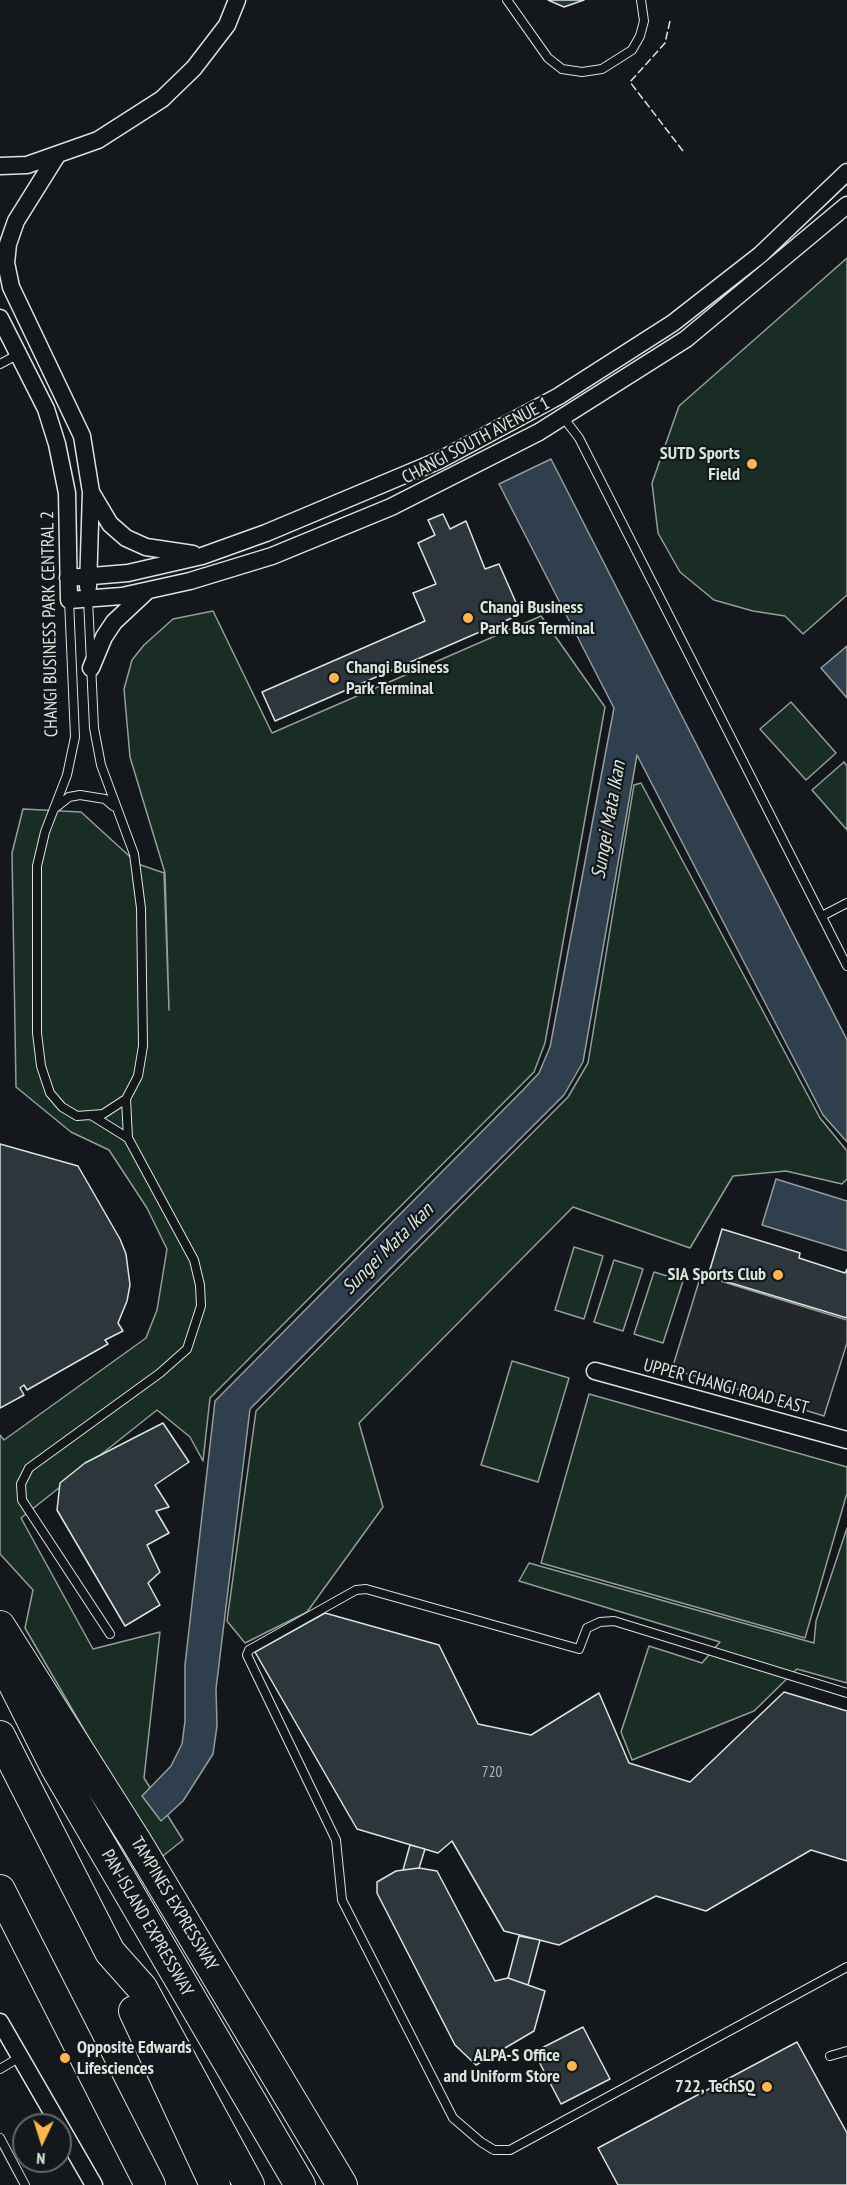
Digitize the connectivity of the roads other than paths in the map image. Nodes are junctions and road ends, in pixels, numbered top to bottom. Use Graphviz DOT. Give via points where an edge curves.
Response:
graph roads {
  1 [pos="237,0"];
  2 [pos="507,0"];
  3 [pos="641,0"];
  4 [pos="56,157"];
  5 [pos="0,166"];
  6 [pos="847,172"];
  7 [pos="847,204"];
  8 [pos="2,328"];
  9 [pos="19,354"];
  10 [pos="0,364"];
  11 [pos="563,417"];
  12 [pos="91,492"];
  13 [pos="202,556"];
  14 [pos="88,576"];
  15 [pos="68,578"];
  16 [pos="146,592"];
  17 [pos="88,599"];
  18 [pos="69,600"];
  19 [pos="91,668"];
  20 [pos="54,808"];
  21 [pos="116,808"];
  22 [pos="847,903"];
  23 [pos="822,916"];
  24 [pos="847,966"];
  25 [pos="126,1099"];
  26 [pos="91,1115"];
  27 [pos="128,1138"];
  28 [pos="595,1371"];
  29 [pos="847,1440"];
  30 [pos="0,1626"];
  31 [pos="110,1634"];
  32 [pos="0,1657"];
  33 [pos="847,1693"];
  34 [pos="0,1736"];
  35 [pos="0,1890"];
  36 [pos="110,1952"];
  37 [pos="847,1967"];
  38 [pos="0,2022"];
  39 [pos="847,2051"];
  40 [pos="830,2056"];
  41 [pos="20,2057"];
  42 [pos="0,2069"];
  43 [pos="299,2110"];
  44 [pos="0,2138"];
  45 [pos="25,2185"];
  46 [pos="94,2185"];
  47 [pos="150,2185"];
  48 [pos="215,2185"];
  49 [pos="249,2185"];
  50 [pos="300,2185"];
  51 [pos="342,2185"];
  52 [pos="365,2185"];
  1 -- 4 [label="street" via="227,25 194,68 162,99 98,140"];
  2 -- 3 [label="lane" via="548,58 562,69 582,72 602,69 632,50 644,21"];
  4 -- 5 [label="street" via="27,165"];
  4 -- 12 [label="street" via="16,221 6,263 11,287 82,436"];
  6 -- 13 [label="street, CHANGI SOUTH AVENUE 1" via="760,255 673,323 559,396 440,459"];
  7 -- 11 [label="street, CHANGI SOUTH AVENUE 1" via="687,339"];
  8 -- 9 [label="street, CHANGI BUSINESS PARK CENTRAL 2"];
  9 -- 10 [label="lane"];
  9 -- 15 [label="street, CHANGI BUSINESS PARK CENTRAL 2" via="46,409 57,444 67,493"];
  11 -- 16 [label="street, CHANGI SOUTH AVENUE 1" via="391,507 272,556"];
  11 -- 23 [label="lane" via="579,438"];
  12 -- 13 [label="street, CHANGI SOUTH AVENUE 1" via="110,524 126,538 146,547"];
  12 -- 14 [label="street"];
  13 -- 14 [label="street, CHANGI SOUTH AVENUE 1" via="148,569"];
  14 -- 15 [label="street, CHANGI SOUTH AVENUE 1"];
  14 -- 17 [label="street"];
  15 -- 18 [label="street, CHANGI BUSINESS PARK CENTRAL 2"];
  16 -- 17 [label="street, CHANGI SOUTH AVENUE 1"];
  16 -- 19 [label="street" via="114,622"];
  17 -- 18 [label="street, CHANGI SOUTH AVENUE 1"];
  17 -- 19 [label="lane"];
  18 -- 20 [label="lane, CHANGI BUSINESS PARK CENTRAL 2" via="75,737 68,775"];
  19 -- 21 [label="lane" via="96,737"];
  20 -- 21 [label="lane" via="69,797 80,795 105,799"];
  20 -- 26 [label="lane, CHANGI BUSINESS PARK CENTRAL 2" via="37,866 37,1033 41,1066 50,1093 77,1116"];
  21 -- 25 [label="lane" via="134,854 141,908 143,1046 138,1076"];
  22 -- 23 [label="lane"];
  23 -- 24 [label="lane"];
  25 -- 26 [label="lane" via="103,1114"];
  25 -- 27 [label="lane"];
  26 -- 27 [label="lane, CHANGI BUSINESS PARK CENTRAL 2"];
  27 -- 31 [label="lane" via="194,1260 201,1306 195,1329 187,1348 160,1373 29,1468 21,1484 22,1500"];
  28 -- 29 [label="street, UPPER CHANGI ROAD EAST"];
  30 -- 43 [label="highway, TAMPINES EXPRESSWAY"];
  32 -- 50 [label="highway, PAN-ISLAND EXPRESSWAY" via="56,1768"];
  33 -- 37 [label="lane" via="614,1621 586,1628 579,1649 361,1589 249,1650 247,1655 336,1840 342,1900 453,2118 494,2150 510,2150"];
  34 -- 36 [label="highway, PAN-ISLAND EXPRESSWAY"];
  35 -- 47 [label="highway"];
  36 -- 48 [label="highway" via="123,1989"];
  36 -- 49 [label="highway, PAN-ISLAND EXPRESSWAY" via="142,1988"];
  38 -- 41 [label="street"];
  39 -- 40 [label="lane"];
  41 -- 42 [label="lane"];
  41 -- 46 [label="street"];
  43 -- 51 [label="highway, TAMPINES EXPRESSWAY"];
  43 -- 52 [label="highway" via="309,2114"];
  44 -- 45 [label="lane"];
}
